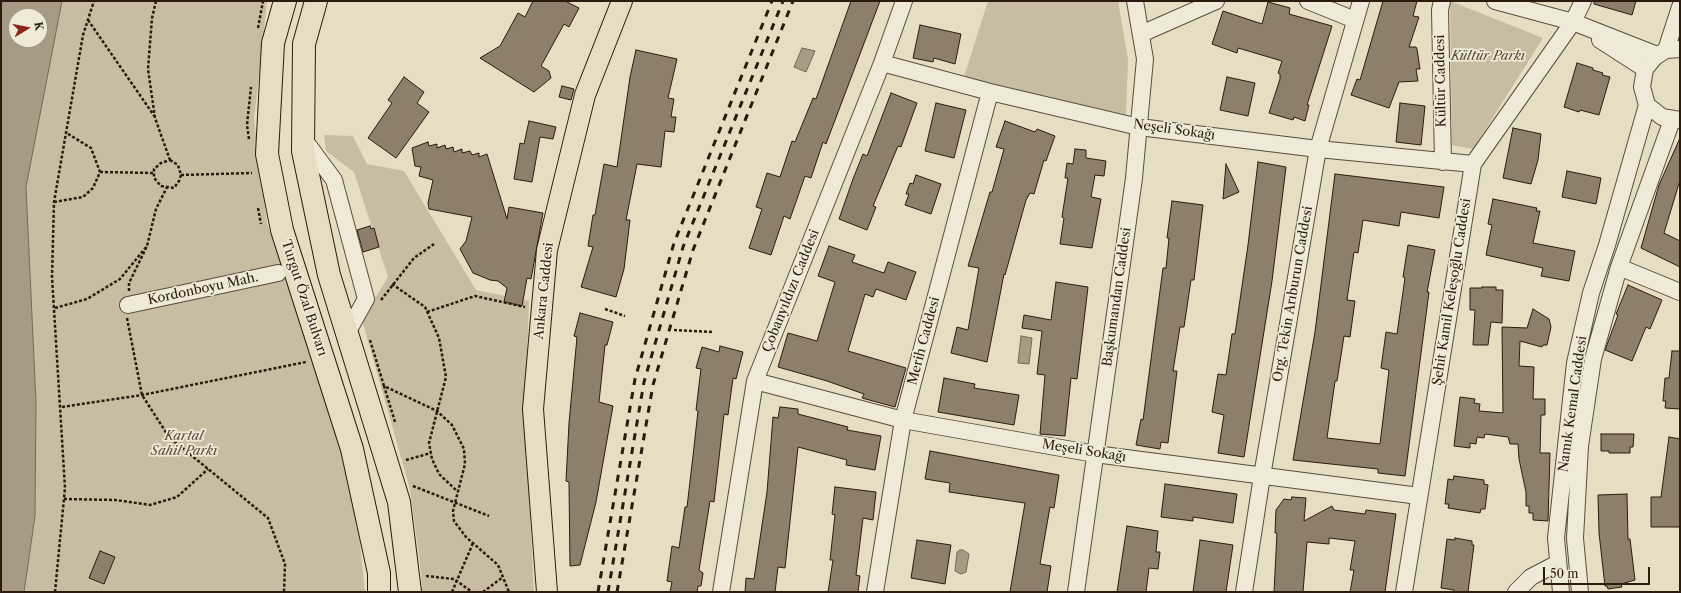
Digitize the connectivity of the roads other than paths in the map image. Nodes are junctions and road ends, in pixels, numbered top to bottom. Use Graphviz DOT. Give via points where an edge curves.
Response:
graph roads {
  1 [pos="284,1"];
  2 [pos="316,1"];
  3 [pos="622,1"];
  4 [pos="904,1"];
  5 [pos="1135,1"];
  6 [pos="1216,1"];
  7 [pos="1308,1"];
  8 [pos="1361,1"];
  9 [pos="1442,1"];
  10 [pos="1495,1"];
  11 [pos="1583,1"];
  12 [pos="1680,7"];
  13 [pos="1355,20"];
  14 [pos="1573,22"];
  15 [pos="1141,34"];
  16 [pos="1668,52"];
  17 [pos="882,63"];
  18 [pos="1645,70"];
  19 [pos="990,92"];
  20 [pos="1647,105"];
  21 [pos="1676,120"];
  22 [pos="1139,126"];
  23 [pos="303,138"];
  24 [pos="1318,149"];
  25 [pos="1442,162"];
  26 [pos="1473,164"];
  27 [pos="1619,267"];
  28 [pos="278,273"];
  29 [pos="1680,292"];
  30 [pos="128,304"];
  31 [pos="347,334"];
  32 [pos="755,381"];
  33 [pos="903,420"];
  34 [pos="1095,454"];
  35 [pos="1262,476"];
  36 [pos="1419,496"];
  37 [pos="1558,563"];
  38 [pos="418,587"];
  39 [pos="379,592"];
  40 [pos="547,592"];
  41 [pos="720,592"];
  42 [pos="875,592"];
  43 [pos="1076,592"];
  44 [pos="1244,592"];
  45 [pos="1404,592"];
  46 [pos="1516,592"];
  47 [pos="1561,592"];
  48 [pos="1580,592"];
  1 -- 39 [label="highway, Turgut Özal Bulvarı" via="273,44 267,154 282,230 352,449 379,573"];
  2 -- 23 [label="highway" via="304,44"];
  3 -- 40 [label="main road, Ankara Caddesi" via="584,103 547,250 533,409"];
  4 -- 17 [label="street, Çobanyıldızı Caddesi"];
  5 -- 15 [label="street, Başkumandan Caddesi"];
  6 -- 15 [label="street"];
  7 -- 13 [label="street"];
  8 -- 13 [label="street, Org. Tekin Arıburun Caddesi"];
  9 -- 25 [label="street, Kültür Caddesi"];
  10 -- 14 [label="street"];
  11 -- 14 [label="street, Şehit Kamil Keleşoğlu Caddesi"];
  12 -- 16 [label="street"];
  13 -- 24 [label="street, Org. Tekin Arıburun Caddesi"];
  14 -- 16 [label="street"];
  14 -- 18 [label="street"];
  14 -- 26 [label="street, Şehit Kamil Keleşoğlu Caddesi"];
  15 -- 22 [label="street, Başkumandan Caddesi" via="1144,58"];
  16 -- 18 [label="street" via="1649,62"];
  17 -- 19 [label="street, Neşeli Sokağı"];
  17 -- 32 [label="street, Çobanyıldızı Caddesi"];
  18 -- 20 [label="street, Namık Kemal Caddesi" via="1642,87"];
  19 -- 22 [label="street, Neşeli Sokağı"];
  19 -- 33 [label="street, Merih Caddesi"];
  20 -- 21 [label="street, Namık Kemal Caddesi" via="1662,117"];
  20 -- 37 [label="street, Namık Kemal Caddesi" via="1607,245 1590,293 1576,363 1556,538"];
  21 -- 27 [label="street, Namık Kemal Caddesi"];
  22 -- 24 [label="street, Neşeli Sokağı"];
  22 -- 34 [label="street, Başkumandan Caddesi"];
  23 -- 31 [label="highway" via="303,151 329,276"];
  23 -- 31 [label="street" via="334,180 366,299"];
  24 -- 25 [label="street, Neşeli Sokağı"];
  24 -- 35 [label="street, Org. Tekin Arıburun Caddesi"];
  25 -- 26 [label="street, Neşeli Sokağı"];
  26 -- 36 [label="street, Şehit Kamil Keleşoğlu Caddesi"];
  27 -- 29 [label="street"];
  27 -- 48 [label="street, Namık Kemal Caddesi" via="1593,359 1580,446 1575,538 1576,572"];
  28 -- 30 [label="street, Kordonboyu Mah."];
  31 -- 38 [label="highway" via="399,502"];
  32 -- 33 [label="street, Meşeli Sokağı"];
  32 -- 41 [label="street, Çobanyıldızı Caddesi"];
  33 -- 34 [label="street, Meşeli Sokağı"];
  33 -- 42 [label="street, Merih Caddesi"];
  34 -- 35 [label="street, Meşeli Sokağı"];
  34 -- 43 [label="street, Başkumandan Caddesi"];
  35 -- 36 [label="street, Meşeli Sokağı"];
  35 -- 44 [label="street, Org. Tekin Arıburun Caddesi"];
  36 -- 45 [label="street, Şehit Kamil Keleşoğlu Caddesi"];
  37 -- 46 [label="street" via="1531,577"];
  37 -- 47 [label="street, Namık Kemal Caddesi"];
}
